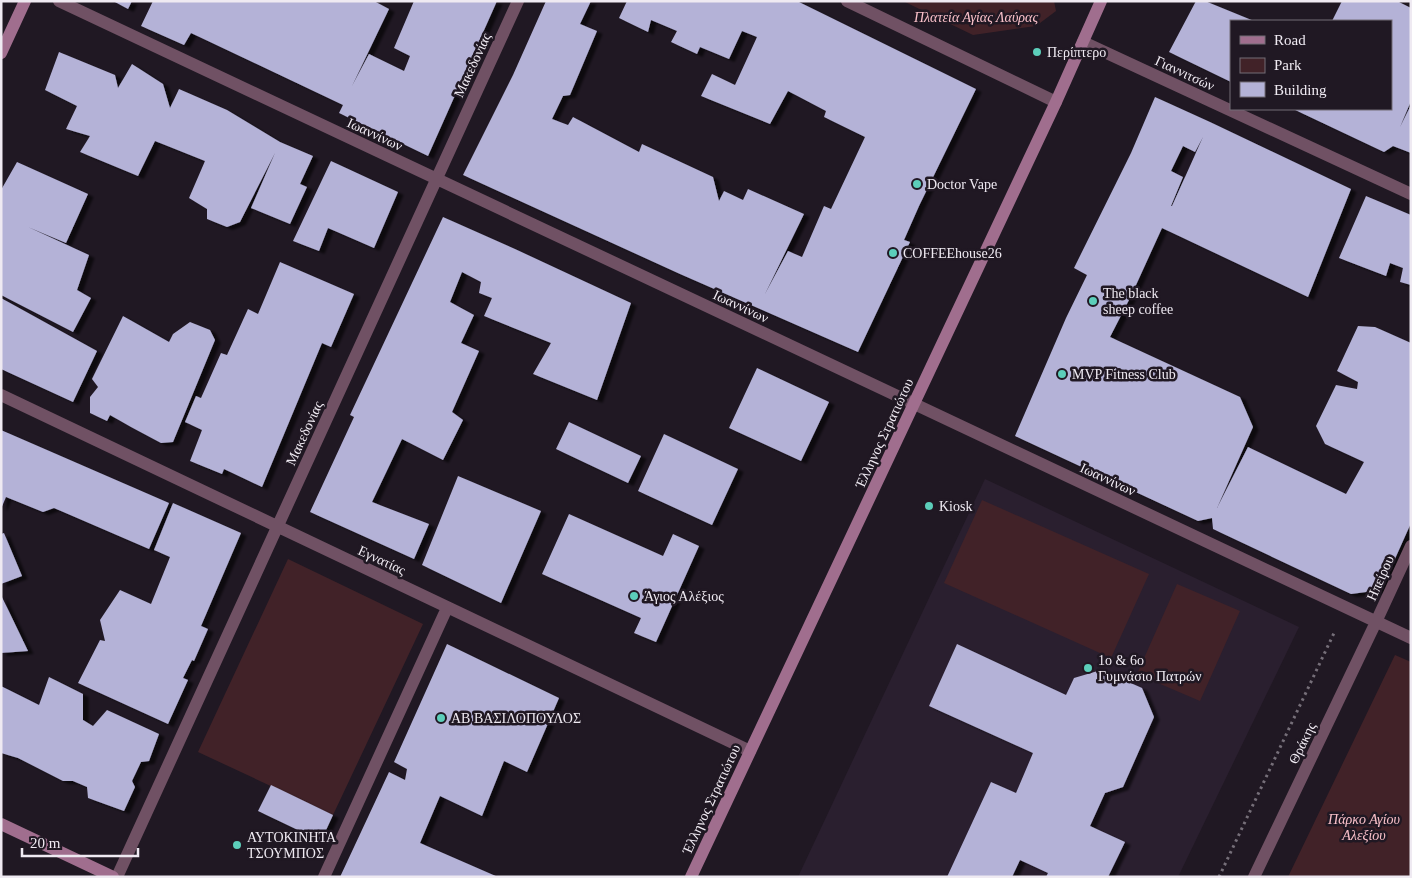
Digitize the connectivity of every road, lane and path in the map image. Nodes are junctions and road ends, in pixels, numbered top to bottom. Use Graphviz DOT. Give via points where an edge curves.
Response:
graph roads {
  1 [pos="25,1"];
  2 [pos="59,1"];
  3 [pos="518,1"];
  4 [pos="846,1"];
  5 [pos="1101,1"];
  6 [pos="1083,42"];
  7 [pos="1,53"];
  8 [pos="1056,102"];
  9 [pos="436,179"];
  10 [pos="1411,194"];
  11 [pos="1,396"];
  12 [pos="914,404"];
  13 [pos="277,527"];
  14 [pos="1411,546"];
  15 [pos="447,608"];
  16 [pos="1346,608"];
  17 [pos="1376,622"];
  18 [pos="1411,638"];
  19 [pos="750,751"];
  20 [pos="1,824"];
  21 [pos="115,877"];
  22 [pos="324,877"];
  23 [pos="691,877"];
  24 [pos="1219,877"];
  25 [pos="1254,877"];
  1 -- 7 [label="main road"];
  2 -- 9 [label="street, Ιωαννίνων"];
  3 -- 9 [label="street, Μακεδονίας"];
  4 -- 8 [label="street"];
  5 -- 6 [label="main road, Έλληνος Στρατιώτου"];
  6 -- 8 [label="main road, Έλληνος Στρατιώτου"];
  6 -- 10 [label="street, Γιαννιτσών"];
  8 -- 12 [label="main road, Έλληνος Στρατιώτου"];
  9 -- 12 [label="street, Ιωαννίνων"];
  9 -- 13 [label="street, Μακεδονίας"];
  11 -- 13 [label="street, Εγνατίας"];
  12 -- 16 [label="street, Ιωαννίνων"];
  12 -- 19 [label="main road, Έλληνος Στρατιώτου"];
  13 -- 15 [label="street, Εγνατίας"];
  13 -- 21 [label="street, Μακεδονίας"];
  14 -- 17 [label="street, Ηπείρου"];
  15 -- 19 [label="street, Εγνατίας"];
  15 -- 22 [label="street"];
  16 -- 17 [label="street, Ιωαννίνων"];
  16 -- 24 [label="path"];
  17 -- 18 [label="street, Ιωαννίνων"];
  17 -- 25 [label="street, Θράκης"];
  19 -- 23 [label="main road, Έλληνος Στρατιώτου"];
  20 -- 21 [label="main road"];
}
